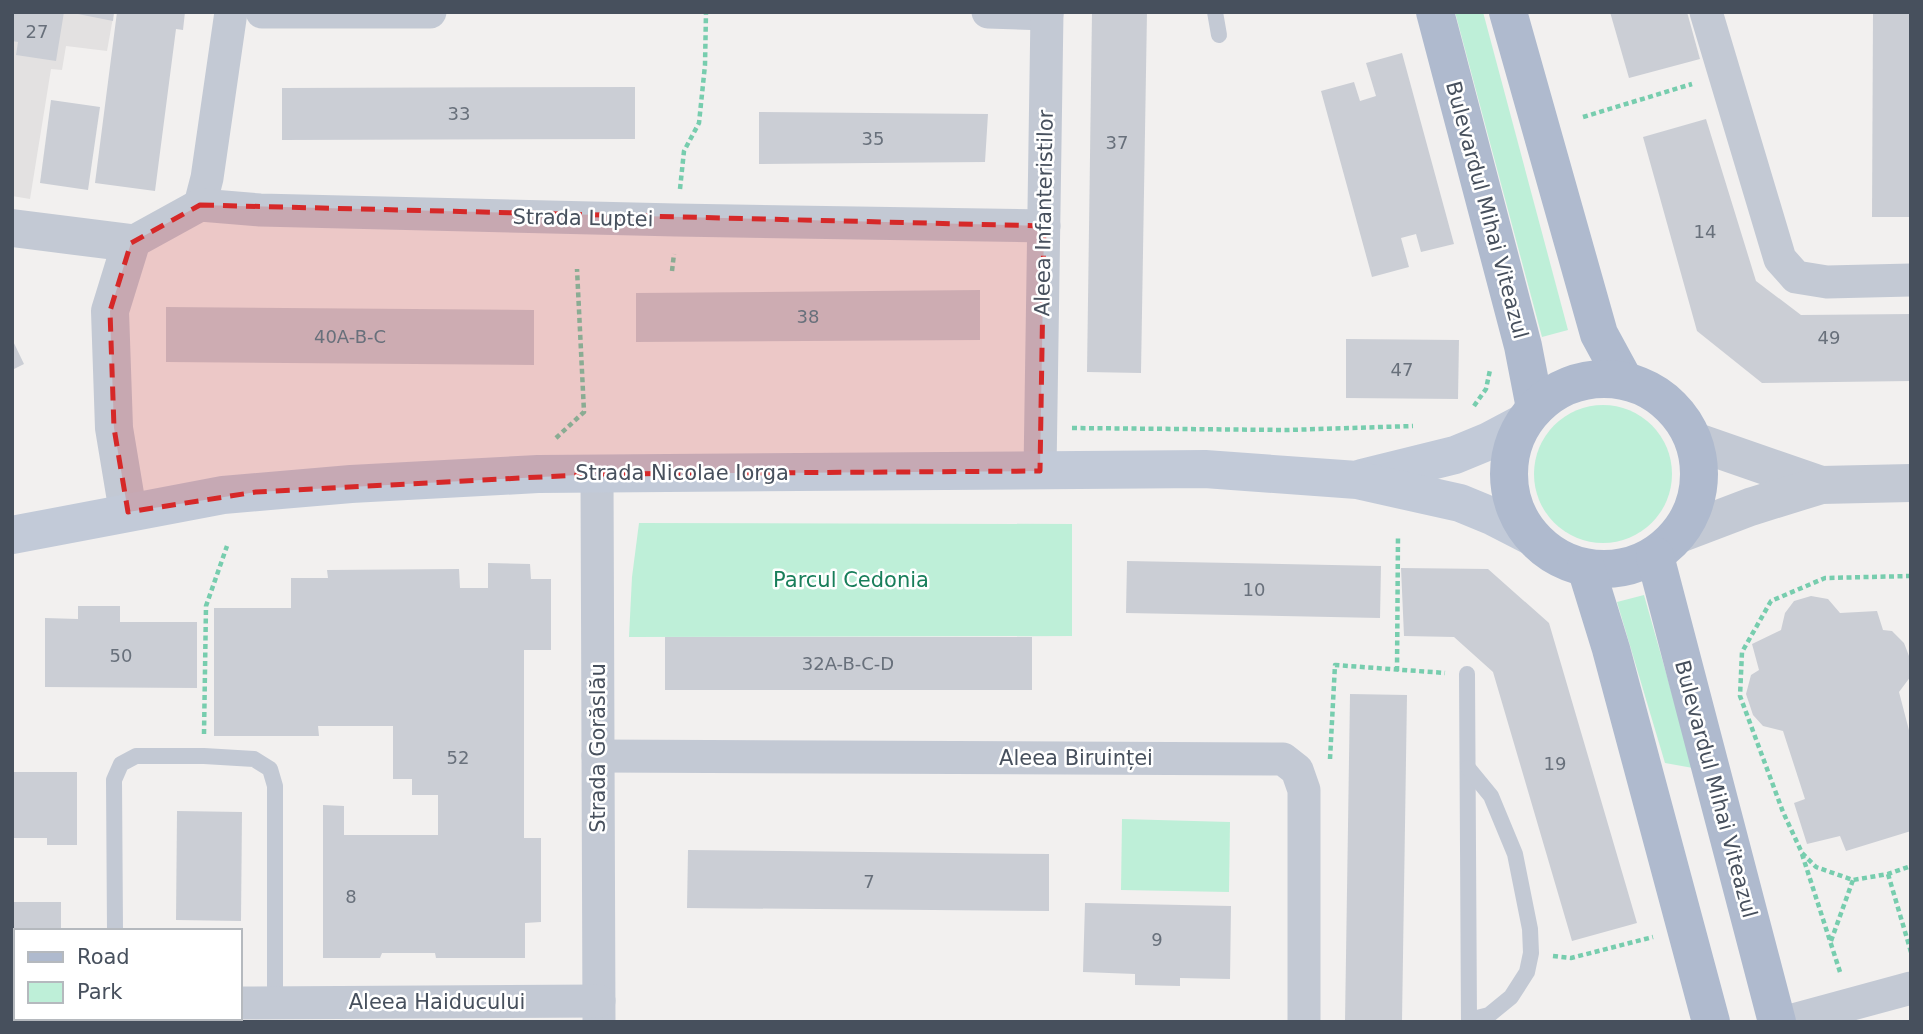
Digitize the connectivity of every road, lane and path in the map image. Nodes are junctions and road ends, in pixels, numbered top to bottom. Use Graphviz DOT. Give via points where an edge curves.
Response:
graph roads {
  1 [pos="231,12"];
  2 [pos="262,12"];
  3 [pos="430,12"];
  4 [pos="706,12"];
  5 [pos="988,12"];
  6 [pos="1215,12"];
  7 [pos="1435,12"];
  8 [pos="1508,12"];
  9 [pos="1706,12"];
  10 [pos="1047,13"];
  11 [pos="1219,35"];
  12 [pos="1724,74"];
  13 [pos="1583,117"];
  14 [pos="200,205"];
  15 [pos="676,220"];
  16 [pos="1044,226"];
  17 [pos="12,228"];
  18 [pos="131,243"];
  19 [pos="578,269"];
  20 [pos="673,271"];
  21 [pos="1911,280"];
  22 [pos="1489,361"];
  23 [pos="1624,380"];
  24 [pos="1472,410"];
  25 [pos="1529,416"];
  26 [pos="1425,426"];
  27 [pos="1040,428"];
  28 [pos="1694,441"];
  29 [pos="1040,471"];
  30 [pos="552,474"];
  31 [pos="597,474"];
  32 [pos="1357,480"];
  33 [pos="1911,483"];
  34 [pos="1821,485"];
  35 [pos="128,512"];
  36 [pos="12,535"];
  37 [pos="1398,535"];
  38 [pos="1531,536"];
  39 [pos="1667,545"];
  40 [pos="227,546"];
  41 [pos="1586,568"];
  42 [pos="1911,576"];
  43 [pos="1397,671"];
  44 [pos="1467,674"];
  45 [pos="204,756"];
  46 [pos="598,756"];
  47 [pos="1468,768"];
  48 [pos="1304,790"];
  49 [pos="1802,853"];
  50 [pos="1911,866"];
  51 [pos="1888,874"];
  52 [pos="1853,880"];
  53 [pos="115,929"];
  54 [pos="1654,937"];
  55 [pos="1830,943"];
  56 [pos="1911,952"];
  57 [pos="1531,954"];
  58 [pos="1911,988"];
  59 [pos="242,1004"];
  60 [pos="1847,1004"];
  61 [pos="599,1012"];
  62 [pos="275,1013"];
  63 [pos="1469,1021"];
  64 [pos="1304,1022"];
  65 [pos="1711,1022"];
  66 [pos="1777,1022"];
  67 [pos="1786,1022"];
  1 -- 14 [label="street"];
  2 -- 3 [label="street"];
  4 -- 15 [label="path" via="698,123 684,151"];
  5 -- 10 [label="street, Aleea Infanteristilor"];
  6 -- 11 [label="lane"];
  7 -- 25 [label="main road, Bulevardul Mihai Viteazul" via="1523,346"];
  8 -- 23 [label="main road" via="1599,334"];
  9 -- 12 [label="street"];
  10 -- 16 [label="street, Aleea Infanteristilor"];
  12 -- 13 [label="path"];
  12 -- 21 [label="street" via="1780,259 1796,277 1827,282"];
  14 -- 15 [label="street, Strada Luptei"];
  14 -- 18 [label="street"];
  15 -- 16 [label="street, Strada Luptei"];
  15 -- 20 [label="path"];
  16 -- 27 [label="street, Aleea Infanteristilor"];
  17 -- 18 [label="street"];
  18 -- 35 [label="street" via="110,311 114,428"];
  19 -- 30 [label="path" via="584,412 556,437"];
  22 -- 24 [label="path" via="1486,389"];
  23 -- 25 [label="main road" via="1576,382 1554,392"];
  23 -- 28 [label="main road" via="1667,401"];
  25 -- 32 [label="main road, Strada Nicolae Iorga" via="1489,441 1455,454"];
  25 -- 38 [label="main road" via="1513,445 1508,469 1518,516"];
  26 -- 27 [label="path"];
  27 -- 29 [label="street, Aleea Infanteristilor"];
  28 -- 34 [label="street"];
  28 -- 39 [label="main road" via="1699,489 1689,519"];
  29 -- 31 [label="main road, Strada Nicolae Iorga"];
  29 -- 32 [label="main road, Strada Nicolae Iorga" via="1205,469"];
  30 -- 31 [label="main road, Strada Nicolae Iorga"];
  30 -- 35 [label="main road, Strada Nicolae Iorga" via="256,492"];
  31 -- 46 [label="street, Strada Gorăslău"];
  32 -- 38 [label="main road, Strada Nicolae Iorga" via="1460,503"];
  33 -- 34 [label="street"];
  34 -- 39 [label="street" via="1750,507"];
  35 -- 36 [label="main road, Strada Nicolae Iorga"];
  37 -- 43 [label="path"];
  38 -- 41 [label="main road" via="1566,562"];
  39 -- 41 [label="main road" via="1633,565 1610,570"];
  39 -- 66 [label="main road, Bulevardul Mihai Viteazul"];
  40 -- 45 [label="path" via="205,606"];
  41 -- 65 [label="main road"];
  42 -- 49 [label="path" via="1825,578 1771,601 1742,652 1740,696"];
  43 -- 44 [label="path"];
  43 -- 48 [label="path" via="1335,665 1328,785"];
  44 -- 47 [label="lane"];
  45 -- 53 [label="lane" via="136,756 121,764 114,780"];
  45 -- 62 [label="lane" via="254,759 270,769 275,786"];
  46 -- 48 [label="street, Aleea Biruinței" via="1266,758 1283,759 1297,770"];
  46 -- 61 [label="street, Strada Gorăslău"];
  47 -- 57 [label="lane" via="1491,796 1515,854"];
  47 -- 63 [label="lane"];
  48 -- 64 [label="street"];
  49 -- 52 [label="path" via="1816,867"];
  49 -- 55 [label="path"];
  50 -- 51 [label="path"];
  51 -- 52 [label="path"];
  51 -- 56 [label="path"];
  52 -- 55 [label="path"];
  54 -- 57 [label="path" via="1571,958"];
  55 -- 60 [label="path"];
  57 -- 63 [label="lane" via="1527,972 1511,997 1489,1015"];
  58 -- 60 [label="street"];
  59 -- 62 [label="street, Aleea Haiducului"];
  60 -- 67 [label="street"];
  61 -- 62 [label="street, Aleea Haiducului"];
}
